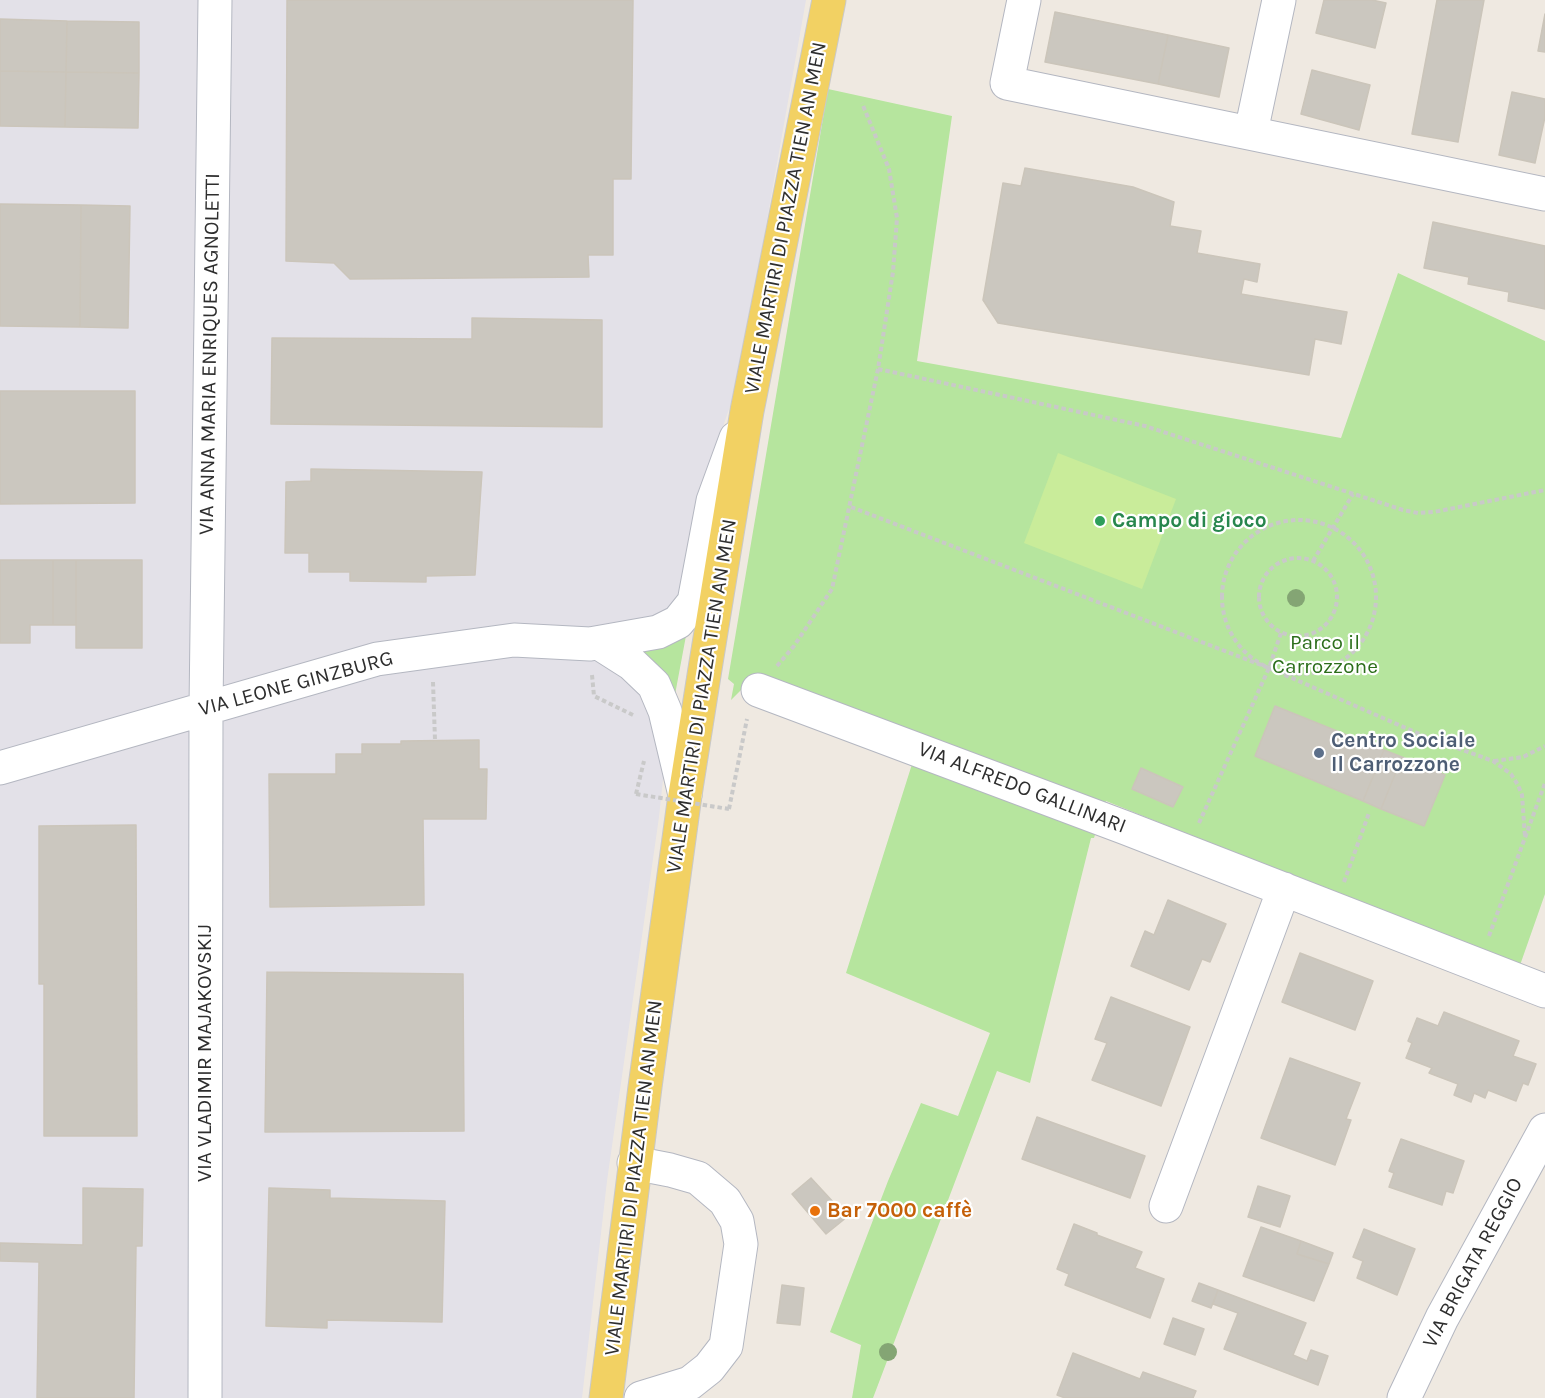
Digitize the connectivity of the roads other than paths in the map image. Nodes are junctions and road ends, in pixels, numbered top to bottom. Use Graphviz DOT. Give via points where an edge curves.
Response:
graph roads {
  1 [pos="214,0"];
  2 [pos="830,0"];
  3 [pos="1024,0"];
  4 [pos="1279,0"];
  5 [pos="1251,132"];
  6 [pos="1545,194"];
  7 [pos="747,411"];
  8 [pos="594,644"];
  9 [pos="758,690"];
  10 [pos="206,708"];
  11 [pos="0,768"];
  12 [pos="685,795"];
  13 [pos="1284,889"];
  14 [pos="1545,991"];
  15 [pos="1545,1130"];
  16 [pos="634,1163"];
  17 [pos="1166,1206"];
  18 [pos="205,1398"];
  19 [pos="606,1398"];
  20 [pos="641,1398"];
  21 [pos="1404,1398"];
  1 -- 10 [label="street, VIA ANNA MARIA ENRIQUES AGNOLETTI"];
  2 -- 7 [label="main road, VIALE MARTIRI DI PIAZZA TIEN AN MEN"];
  3 -- 5 [label="street" via="1007,83"];
  4 -- 5 [label="street"];
  5 -- 6 [label="street"];
  7 -- 8 [label="street, VIA LEONE GINZBURG" via="713,501 694,602 678,622 658,632"];
  7 -- 12 [label="main road, VIALE MARTIRI DI PIAZZA TIEN AN MEN"];
  8 -- 10 [label="street, VIA LEONE GINZBURG" via="514,640 377,659"];
  8 -- 12 [label="street, VIA LEONE GINZBURG" via="632,664 654,685 665,711"];
  9 -- 13 [label="street, VIA ALFREDO GALLINARI"];
  10 -- 11 [label="street, VIA LEONE GINZBURG"];
  10 -- 18 [label="street, VIA VLADIMIR MAJAKOVSKIJ"];
  12 -- 16 [label="main road, VIALE MARTIRI DI PIAZZA TIEN AN MEN"];
  13 -- 14 [label="street, VIA ALFREDO GALLINARI"];
  13 -- 17 [label="street"];
  15 -- 21 [label="street, VIA BRIGATA REGGIO" via="1442,1318"];
  16 -- 19 [label="main road, VIALE MARTIRI DI PIAZZA TIEN AN MEN"];
  16 -- 20 [label="street" via="698,1178 724,1201 737,1221 741,1244 726,1346 710,1368 690,1383"];
}
